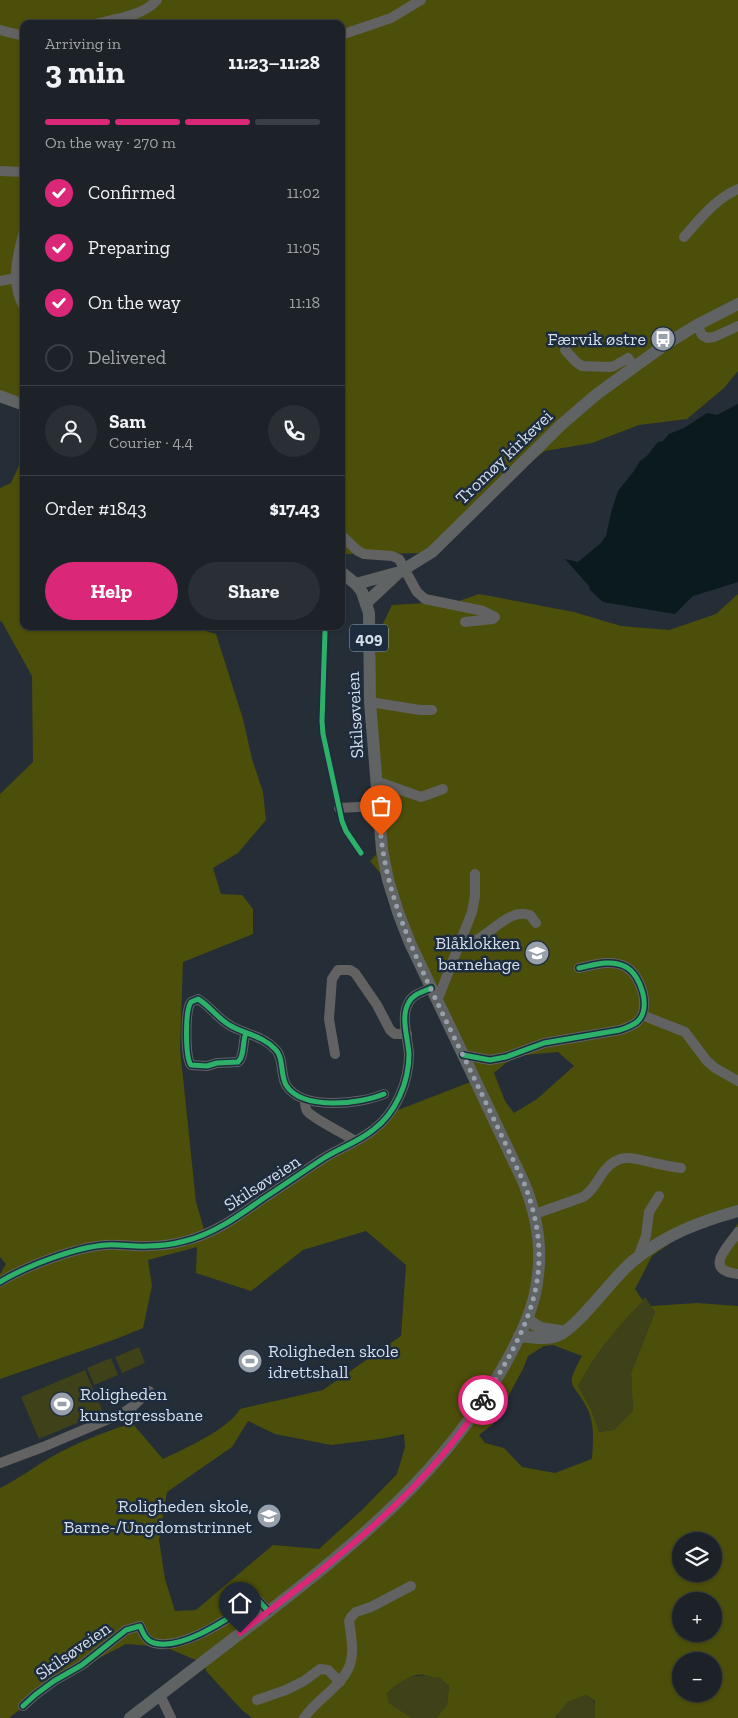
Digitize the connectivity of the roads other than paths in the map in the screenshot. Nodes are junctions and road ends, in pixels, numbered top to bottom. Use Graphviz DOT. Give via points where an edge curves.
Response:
graph roads {
  1 [pos="157,0"];
  2 [pos="421,0"];
  3 [pos="112,20"];
  4 [pos="0,30"];
  5 [pos="345,34"];
  6 [pos="20,35"];
  7 [pos="0,170"];
  8 [pos="20,172"];
  9 [pos="738,189"];
  10 [pos="684,236"];
  11 [pos="20,252"];
  12 [pos="15,278"];
  13 [pos="0,281"];
  14 [pos="20,299"];
  15 [pos="738,304"];
  16 [pos="697,325"];
  17 [pos="738,326"];
  18 [pos="565,350"];
  19 [pos="634,366"];
  20 [pos="0,396"];
  21 [pos="20,404"];
  22 [pos="345,539"];
  23 [pos="401,571"];
  24 [pos="345,574"];
  25 [pos="360,583"];
  26 [pos="369,600"];
  27 [pos="465,622"];
  28 [pos="370,702"];
  29 [pos="432,710"];
  30 [pos="376,781"];
  31 [pos="443,789"];
  32 [pos="378,806"];
  33 [pos="339,808"];
  34 [pos="475,874"];
  35 [pos="536,923"];
  36 [pos="461,944"];
  37 [pos="579,968"];
  38 [pos="433,994"];
  39 [pos="642,1015"];
  40 [pos="246,1033"];
  41 [pos="407,1034"];
  42 [pos="335,1054"];
  43 [pos="463,1055"];
  44 [pos="738,1081"];
  45 [pos="384,1094"];
  46 [pos="305,1100"];
  47 [pos="355,1141"];
  48 [pos="681,1168"];
  49 [pos="660,1196"];
  50 [pos="738,1210"];
  51 [pos="535,1214"];
  52 [pos="738,1232"];
  53 [pos="641,1255"];
  54 [pos="738,1274"];
  55 [pos="0,1282"];
  56 [pos="527,1319"];
  57 [pos="565,1331"];
  58 [pos="519,1336"];
  59 [pos="148,1391"];
  60 [pos="0,1463"];
  61 [pos="411,1586"];
  62 [pos="268,1611"];
  63 [pos="340,1682"];
  64 [pos="160,1695"];
  65 [pos="257,1700"];
  66 [pos="23,1706"];
  67 [pos="130,1718"];
  68 [pos="172,1718"];
  69 [pos="304,1718"];
  1 -- 3 [label="street" via="139,13"];
  2 -- 5 [label="street" via="391,18"];
  4 -- 6 [label="street"];
  7 -- 8 [label="street"];
  9 -- 10 [label="street" via="706,211"];
  11 -- 12 [label="street"];
  12 -- 13 [label="street"];
  12 -- 14 [label="street"];
  15 -- 16 [label="main road, Tromøy kirkevei"];
  16 -- 17 [label="street" via="707,338"];
  16 -- 19 [label="main road, Tromøy kirkevei"];
  18 -- 19 [label="street" via="582,366 609,367 628,358"];
  19 -- 23 [label="main road, Tromøy kirkevei" via="562,424 432,552"];
  20 -- 21 [label="main road"];
  22 -- 23 [label="street" via="364,554 398,559"];
  23 -- 25 [label="main road, Tromøy kirkevei"];
  23 -- 26 [label="main road, Tromøy kirkevei"];
  23 -- 27 [label="street" via="425,599 495,616 493,619"];
  24 -- 25 [label="main road, Skilsøveien / 409"];
  25 -- 26 [label="main road, Skilsøveien / 409"];
  26 -- 28 [label="main road, Skilsøveien / 409"];
  28 -- 29 [label="street"];
  28 -- 30 [label="main road, Skilsøveien / 409"];
  30 -- 31 [label="street" via="420,796"];
  30 -- 32 [label="main road, Skilsøveien / 409"];
  32 -- 33 [label="street"];
  32 -- 38 [label="main road, Skilsøveien / 409" via="388,880"];
  34 -- 36 [label="street" via="472,912"];
  35 -- 36 [label="street" via="530,915 520,914 476,940"];
  36 -- 38 [label="street" via="439,996"];
  37 -- 39 [label="street" via="610,963 626,967 643,992 645,1004"];
  38 -- 41 [label="street, Skilsøveien" via="414,996 410,1000 405,1016"];
  38 -- 43 [label="main road, Skilsøveien / 409"];
  39 -- 43 [label="street" via="638,1021 620,1030 544,1043 506,1057 490,1060"];
  39 -- 44 [label="street" via="685,1032 707,1061"];
  40 -- 40 [label="street" via="242,1040 242,1057 238,1062 207,1066 189,1062 189,1005 194,1000 204,1002 219,1017"];
  40 -- 46 [label="street" via="262,1039 278,1052 287,1086"];
  41 -- 42 [label="street" via="395,1034 390,1030 355,973 338,970 332,979 329,1020"];
  41 -- 47 [label="street, Skilsøveien" via="408,1068 400,1096 385,1119"];
  43 -- 51 [label="main road, Skilsøveien / 409" via="524,1183"];
  45 -- 46 [label="street" via="354,1102"];
  46 -- 47 [label="street" via="308,1113"];
  47 -- 55 [label="street, Skilsøveien" via="228,1222 202,1235 186,1241 149,1246 106,1245 78,1250"];
  48 -- 51 [label="street" via="622,1158 608,1166 589,1194"];
  49 -- 53 [label="street" via="649,1212"];
  50 -- 53 [label="main road" via="686,1227"];
  51 -- 56 [label="main road, Skilsøveien / 409" via="540,1264"];
  52 -- 54 [label="street" via="719,1259 724,1270"];
  53 -- 57 [label="main road"];
  56 -- 57 [label="main road" via="540,1328"];
  56 -- 58 [label="main road, Skilsøveien / 409"];
  57 -- 58 [label="main road" via="551,1337"];
  58 -- 62 [label="main road, Skilsøveien / 409" via="478,1407 421,1480 370,1528"];
  59 -- 60 [label="street" via="123,1413"];
  61 -- 63 [label="street" via="350,1617 353,1653"];
  62 -- 64 [label="main road, Skilsøveien / 409"];
  62 -- 66 [label="street, Skilsøveien" via="259,1601 252,1603 209,1631 165,1644 153,1643 146,1638 140,1626 126,1630"];
  63 -- 65 [label="street" via="328,1670 320,1669 286,1690"];
  63 -- 69 [label="street"];
  64 -- 67 [label="main road, Skilsøveien / 409"];
  64 -- 68 [label="street"];
}
